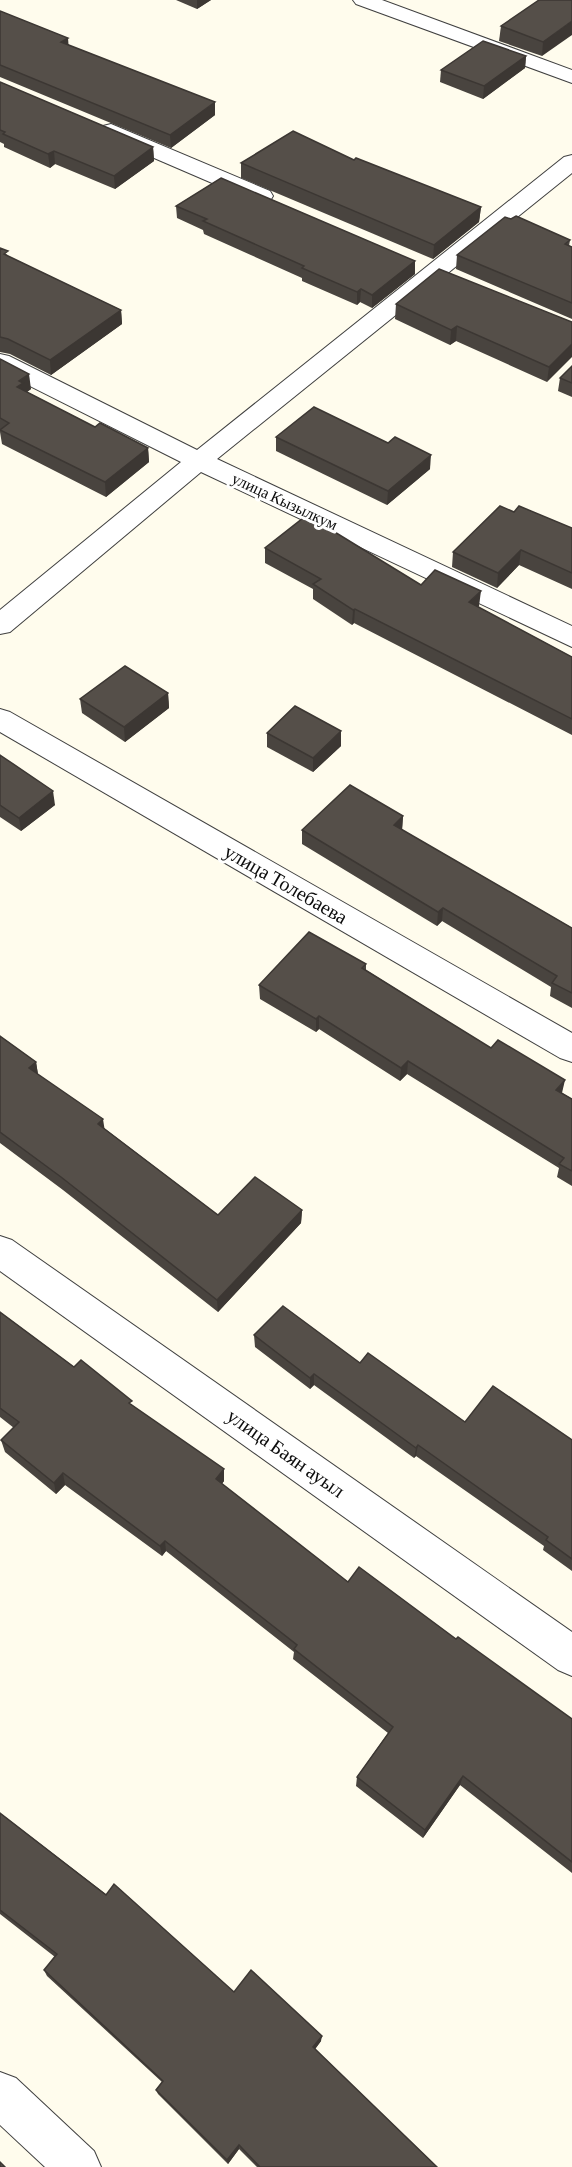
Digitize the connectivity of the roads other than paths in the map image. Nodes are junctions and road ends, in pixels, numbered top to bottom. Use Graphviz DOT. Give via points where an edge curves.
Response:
graph roads {
  1 [pos="363,0"];
  2 [pos="572,77"];
  3 [pos="87,121"];
  4 [pos="572,162"];
  5 [pos="284,206"];
  6 [pos="425,267"];
  7 [pos="460,282"];
  8 [pos="0,361"];
  9 [pos="199,460"];
  10 [pos="0,625"];
  11 [pos="572,638"];
  12 [pos="0,719"];
  13 [pos="572,1049"];
  14 [pos="0,1251"];
  15 [pos="572,1656"];
  16 [pos="0,2094"];
  17 [pos="78,2167"];
  1 -- 2 [label="street"];
  3 -- 5 [label="street"];
  4 -- 6 [label="street"];
  6 -- 7 [label="street"];
  6 -- 9 [label="street"];
  8 -- 9 [label="street, улица Кызылкум"];
  9 -- 10 [label="street"];
  9 -- 11 [label="street, улица Кызылкум"];
  12 -- 13 [label="street, улица Толебаева"];
  14 -- 15 [label="street, улица Баян ауыл"];
  16 -- 17 [label="street"];
}
